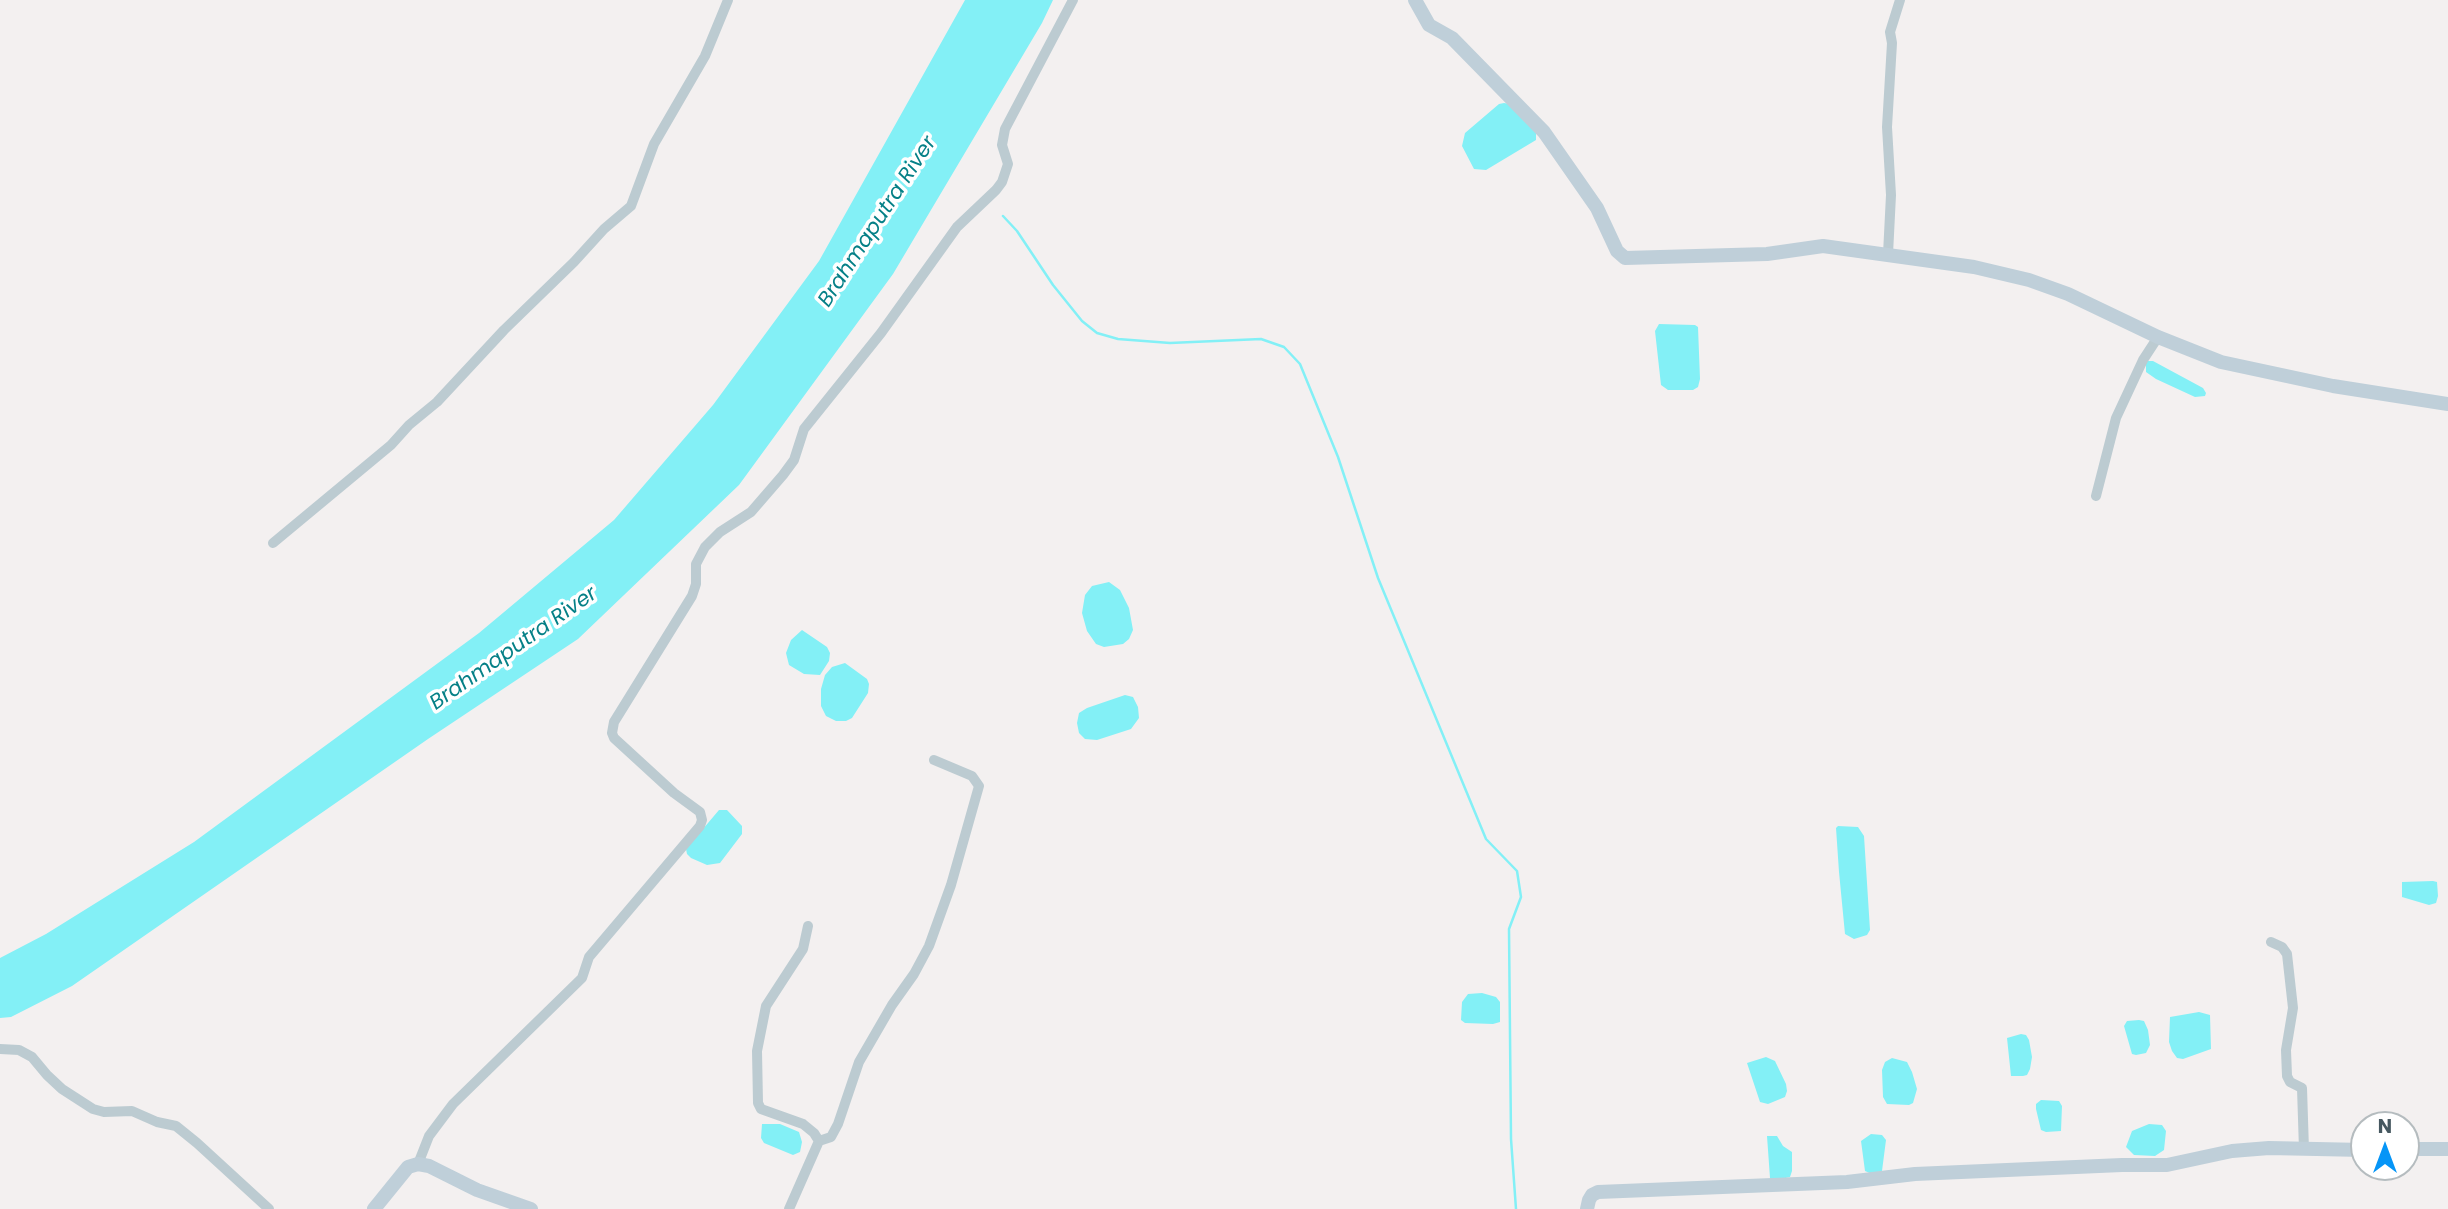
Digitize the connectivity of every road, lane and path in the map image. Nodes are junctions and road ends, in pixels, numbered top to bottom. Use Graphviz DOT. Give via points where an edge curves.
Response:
graph roads {
  1 [pos="728,0"];
  2 [pos="1073,0"];
  3 [pos="1415,0"];
  4 [pos="1900,0"];
  5 [pos="1888,254"];
  6 [pos="2158,337"];
  7 [pos="2448,404"];
  8 [pos="2096,496"];
  9 [pos="273,543"];
  10 [pos="934,760"];
  11 [pos="808,926"];
  12 [pos="2271,942"];
  13 [pos="0,1049"];
  14 [pos="819,1141"];
  15 [pos="2420,1149"];
  16 [pos="2448,1149"];
  17 [pos="2304,1150"];
  18 [pos="2350,1150"];
  19 [pos="418,1164"];
  20 [pos="268,1209"];
  21 [pos="374,1209"];
  22 [pos="531,1209"];
  23 [pos="789,1209"];
  24 [pos="1587,1209"];
  1 -- 9 [label="street" via="705,56 653,144 631,205 437,402"];
  2 -- 19 [label="street" via="1003,135 1008,164 1002,182 950,237 804,429 794,460 783,475 751,512 705,547 696,564 692,596 614,722 614,738 700,812 699,826 589,957 582,978 453,1104 429,1136"];
  3 -- 5 [label="street" via="1429,25 1452,38 1544,132 1597,208 1621,256 1767,254 1823,246"];
  4 -- 5 [label="street" via="1890,32"];
  5 -- 6 [label="street" via="2029,280"];
  6 -- 7 [label="street" via="2221,362 2333,387"];
  6 -- 8 [label="street" via="2116,418"];
  10 -- 14 [label="street" via="972,776 979,786 951,885 922,961 859,1062 838,1124 831,1137"];
  11 -- 14 [label="street" via="803,949 766,1006 757,1051 758,1103 761,1109 803,1124"];
  12 -- 17 [label="street" via="2287,954 2290,971 2293,1008 2287,1076 2302,1087"];
  13 -- 20 [label="street" via="19,1050 32,1057 62,1089 93,1109 132,1111 176,1126"];
  14 -- 23 [label="street"];
  15 -- 16 [label="street"];
  17 -- 18 [label="street"];
  17 -- 24 [label="street" via="2232,1151 2167,1165 1598,1192"];
  19 -- 21 [label="street" via="408,1167"];
  19 -- 22 [label="street"];
}
